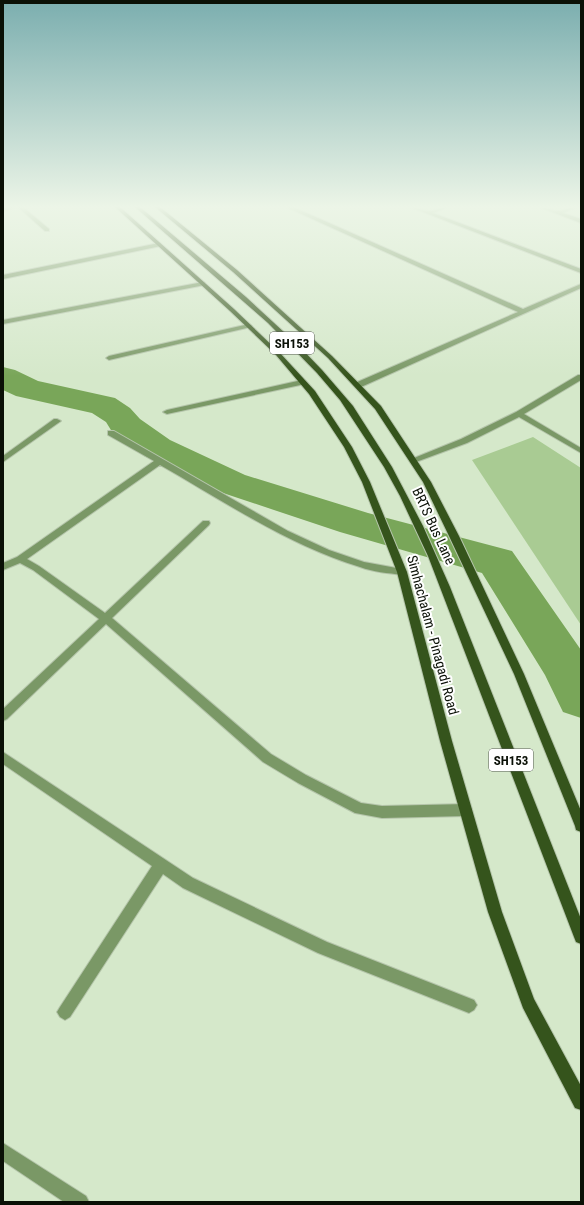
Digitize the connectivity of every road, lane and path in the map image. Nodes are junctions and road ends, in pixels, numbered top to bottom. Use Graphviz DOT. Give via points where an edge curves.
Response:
graph roads {
  1 [pos="70,263"];
  2 [pos="180,263"];
  3 [pos="203,263"];
  4 [pos="225,263"];
  5 [pos="415,263"];
  6 [pos="558,263"];
  7 [pos="581,272"];
  8 [pos="3,277"];
  9 [pos="203,284"];
  10 [pos="580,288"];
  11 [pos="522,311"];
  12 [pos="3,322"];
  13 [pos="249,326"];
  14 [pos="109,358"];
  15 [pos="581,378"];
  16 [pos="302,382"];
  17 [pos="358,385"];
  18 [pos="167,412"];
  19 [pos="519,414"];
  20 [pos="57,421"];
  21 [pos="111,432"];
  22 [pos="581,451"];
  23 [pos="3,460"];
  24 [pos="413,460"];
  25 [pos="160,461"];
  26 [pos="206,523"];
  27 [pos="20,560"];
  28 [pos="3,567"];
  29 [pos="402,572"];
  30 [pos="105,618"];
  31 [pos="3,716"];
  32 [pos="3,757"];
  33 [pos="466,810"];
  34 [pos="581,826"];
  35 [pos="161,865"];
  36 [pos="581,937"];
  37 [pos="469,1005"];
  38 [pos="65,1012"];
  39 [pos="581,1102"];
  40 [pos="3,1151"];
  41 [pos="80,1202"];
  1 -- 8 [label="street"];
  2 -- 9 [label="main road, Simhachalam - Pinagadi Road"];
  3 -- 36 [label="main road, BRTS Bus Lane / SH153" via="270,321 344,399 391,470 412,509 444,582 529,809"];
  4 -- 17 [label="main road"];
  5 -- 11 [label="street"];
  6 -- 7 [label="street"];
  9 -- 12 [label="street"];
  9 -- 13 [label="main road, Simhachalam - Pinagadi Road"];
  10 -- 11 [label="street"];
  11 -- 17 [label="street"];
  13 -- 14 [label="street"];
  13 -- 16 [label="main road, Simhachalam - Pinagadi Road"];
  15 -- 19 [label="street"];
  16 -- 18 [label="street"];
  16 -- 29 [label="main road, Simhachalam - Pinagadi Road" via="348,447 366,482"];
  17 -- 24 [label="main road" via="378,408"];
  19 -- 22 [label="street"];
  19 -- 24 [label="street" via="464,441"];
  20 -- 23 [label="street"];
  21 -- 25 [label="street"];
  24 -- 34 [label="main road" via="454,536 519,674"];
  25 -- 27 [label="street"];
  25 -- 29 [label="street" via="285,533 326,552 363,565"];
  26 -- 30 [label="street"];
  27 -- 28 [label="street"];
  27 -- 30 [label="street" via="36,568"];
  29 -- 33 [label="main road, Simhachalam - Pinagadi Road"];
  30 -- 31 [label="street"];
  30 -- 33 [label="street" via="267,758 302,779 359,809 382,812"];
  32 -- 35 [label="street"];
  33 -- 39 [label="main road, Simhachalam - Pinagadi Road" via="495,912 528,1003"];
  35 -- 37 [label="street" via="188,883 323,948"];
  35 -- 38 [label="street"];
  40 -- 41 [label="street"];
}
